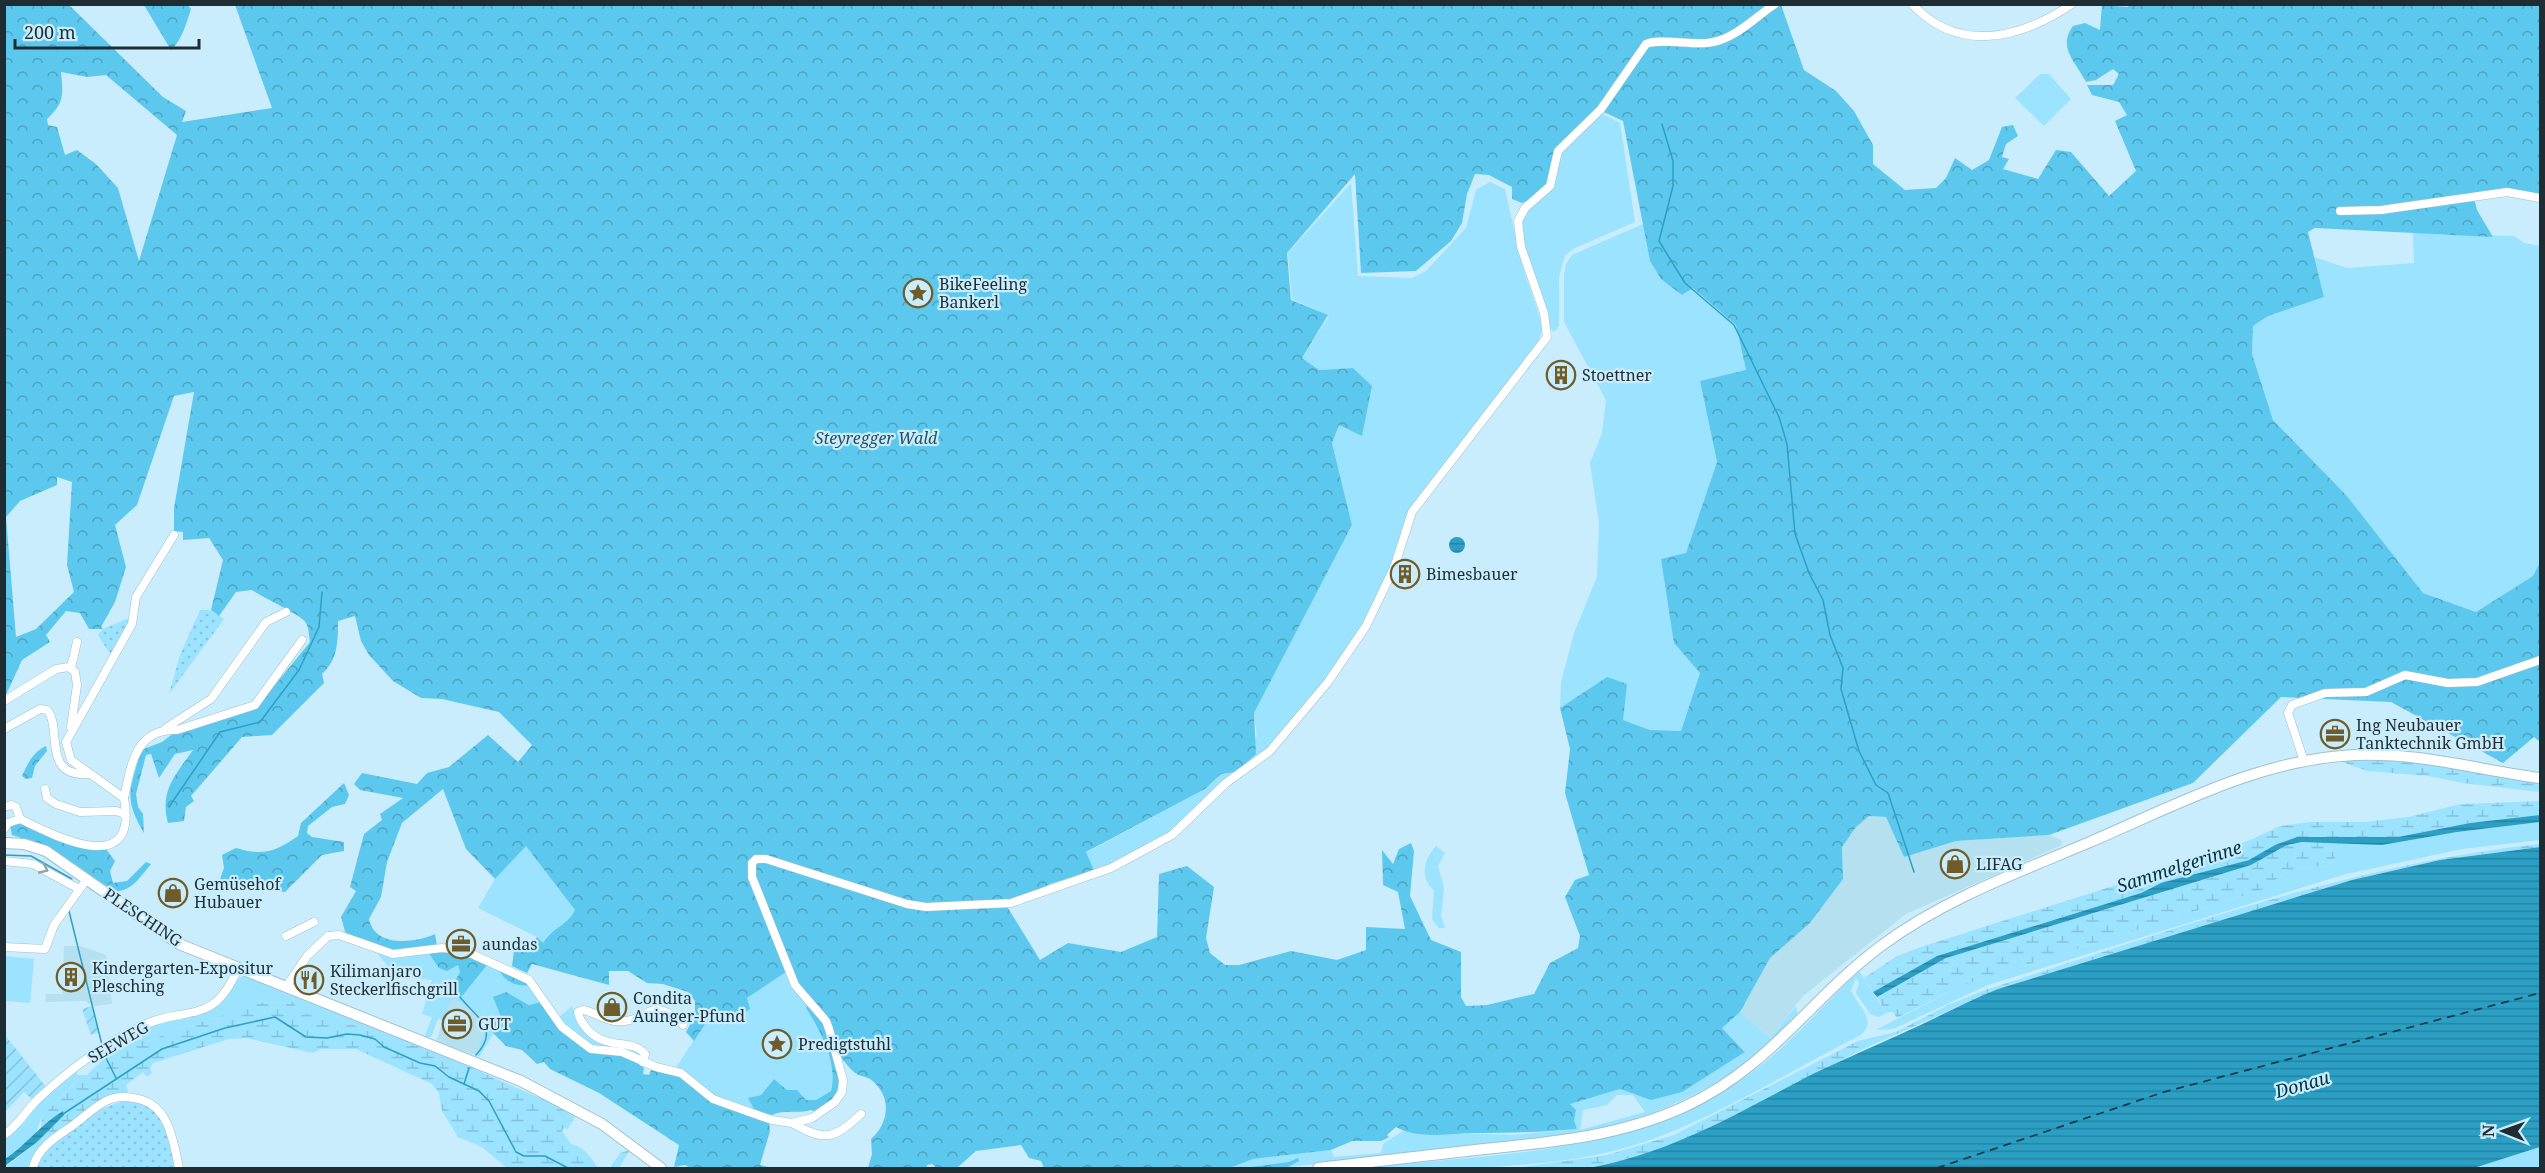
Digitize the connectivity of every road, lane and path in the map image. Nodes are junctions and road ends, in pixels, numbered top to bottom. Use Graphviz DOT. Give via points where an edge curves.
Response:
graph roads {
  1 [pos="1775,4"];
  2 [pos="1912,4"];
  3 [pos="2072,4"];
  4 [pos="2541,198"];
  5 [pos="2340,211"];
  6 [pos="174,535"];
  7 [pos="286,612"];
  8 [pos="302,640"];
  9 [pos="77,642"];
  10 [pos="2541,660"];
  11 [pos="71,668"];
  12 [pos="4,701"];
  13 [pos="4,729"];
  14 [pos="165,729"];
  15 [pos="70,731"];
  16 [pos="2304,761"];
  17 [pos="88,774"];
  18 [pos="2541,778"];
  19 [pos="45,789"];
  20 [pos="124,798"];
  21 [pos="4,807"];
  22 [pos="125,814"];
  23 [pos="20,819"];
  24 [pos="4,830"];
  25 [pos="4,843"];
  26 [pos="4,861"];
  27 [pos="87,879"];
  28 [pos="79,890"];
  29 [pos="314,922"];
  30 [pos="286,936"];
  31 [pos="4,946"];
  32 [pos="238,968"];
  33 [pos="286,987"];
  34 [pos="683,1025"];
  35 [pos="643,1062"];
  36 [pos="861,1114"];
  37 [pos="792,1123"];
  38 [pos="4,1135"];
  39 [pos="33,1168"];
  40 [pos="179,1168"];
  41 [pos="661,1168"];
  42 [pos="1318,1168"];
  1 -- 37 [label="street" via="1720,40 1646,44 1601,109 1558,151 1550,186 1525,208 1518,228 1525,260 1545,313 1547,337 1412,512 1377,607 1328,682 1270,751 1226,783 1180,829 1111,868 1030,898 992,905 907,904 766,859 752,863 752,877 789,973 801,994 826,1021 843,1080 842,1092 835,1102 812,1118"];
  2 -- 3 [label="street" via="1947,31 1975,37 1998,35 2045,20"];
  4 -- 5 [label="street" via="2507,192 2381,210"];
  6 -- 15 [label="street" via="136,597 132,624"];
  7 -- 14 [label="street" via="266,622 212,699"];
  8 -- 14 [label="street" via="255,705 177,730"];
  9 -- 11 [label="street"];
  10 -- 16 [label="street" via="2477,682 2448,683 2405,675 2366,692 2325,693 2300,701 2288,713"];
  11 -- 12 [label="street" via="56,669"];
  11 -- 15 [label="street" via="77,685"];
  13 -- 17 [label="street" via="40,709 47,710 55,752 61,762 78,774"];
  14 -- 20 [label="street" via="143,742 138,750"];
  15 -- 17 [label="street" via="66,742 68,755"];
  16 -- 18 [label="main road" via="2358,755 2400,756"];
  16 -- 42 [label="main road" via="2231,782 2007,877 1935,912 1866,958 1750,1067 1669,1113 1582,1138"];
  17 -- 20 [label="street"];
  19 -- 22 [label="street" via="47,798 69,810"];
  20 -- 22 [label="street"];
  21 -- 23 [label="street" via="16,807"];
  22 -- 23 [label="street" via="120,835 96,848 62,839"];
  23 -- 24 [label="street" via="8,823"];
  25 -- 27 [label="main road, PLESCHING" via="46,851"];
  26 -- 28 [label="street, one-way" via="33,864"];
  27 -- 28 [label="street"];
  27 -- 32 [label="main road, PLESCHING" via="171,939"];
  28 -- 31 [label="street" via="54,925 45,949"];
  29 -- 30 [label="street"];
  32 -- 33 [label="main road, PLESCHING"];
  32 -- 38 [label="street, SEEWEG" via="225,994 213,1006 147,1023 101,1049 38,1099"];
  33 -- 35 [label="street" via="307,956 328,936 339,935 393,954 441,948 460,950 530,980 562,1027 591,1049 622,1052"];
  33 -- 41 [label="main road, PLESCHING" via="563,1101 614,1131"];
  34 -- 35 [label="street" via="669,1011 650,1012 624,1021 578,1012 596,1038 637,1047 645,1054"];
  35 -- 37 [label="street" via="681,1073 721,1102"];
  36 -- 37 [label="street" via="835,1135 819,1136"];
  39 -- 40 [label="street" via="46,1144 102,1103 120,1097 144,1100 159,1110 170,1130"];
}
